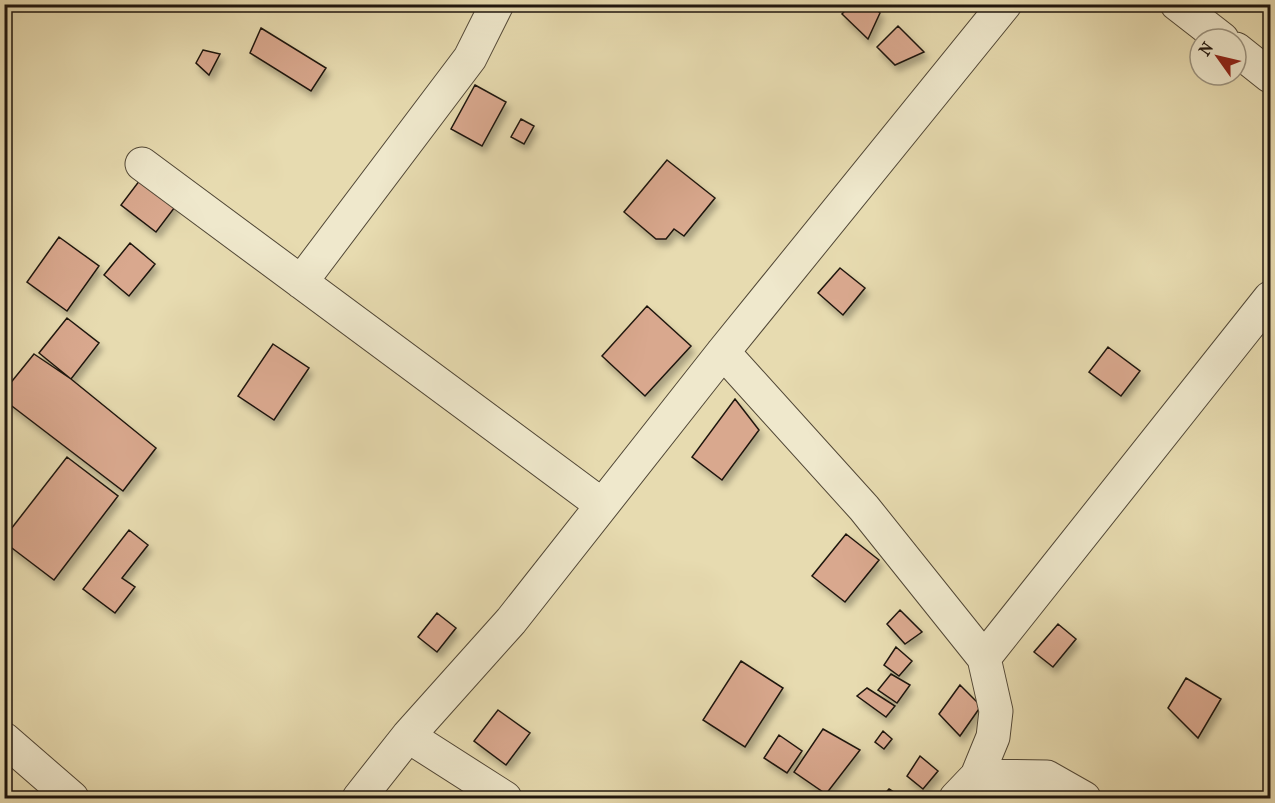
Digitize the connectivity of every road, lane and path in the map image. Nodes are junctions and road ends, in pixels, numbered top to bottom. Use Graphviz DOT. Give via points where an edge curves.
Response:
graph roads {
  1 [pos="497,4"];
  2 [pos="1005,4"];
  3 [pos="1177,4"];
  4 [pos="1207,27"];
  5 [pos="1248,59"];
  6 [pos="1270,76"];
  7 [pos="142,164"];
  8 [pos="301,282"];
  9 [pos="1270,298"];
  10 [pos="723,352"];
  11 [pos="602,506"];
  12 [pos="984,658"];
  13 [pos="408,736"];
  14 [pos="4,739"];
  15 [pos="966,787"];
  16 [pos="72,798"];
  17 [pos="358,798"];
  18 [pos="505,798"];
  19 [pos="1084,798"];
  1 -- 8 [label="street" via="470,58"];
  2 -- 10 [label="street"];
  3 -- 4 [label="street"];
  5 -- 6 [label="street"];
  7 -- 8 [label="street"];
  8 -- 11 [label="street"];
  9 -- 12 [label="street"];
  10 -- 11 [label="street"];
  10 -- 12 [label="street" via="864,508"];
  11 -- 13 [label="street" via="511,621"];
  12 -- 15 [label="street" via="996,711 993,737"];
  13 -- 17 [label="street"];
  13 -- 18 [label="street"];
  14 -- 16 [label="street"];
  15 -- 19 [label="street" via="1047,777"];
}
